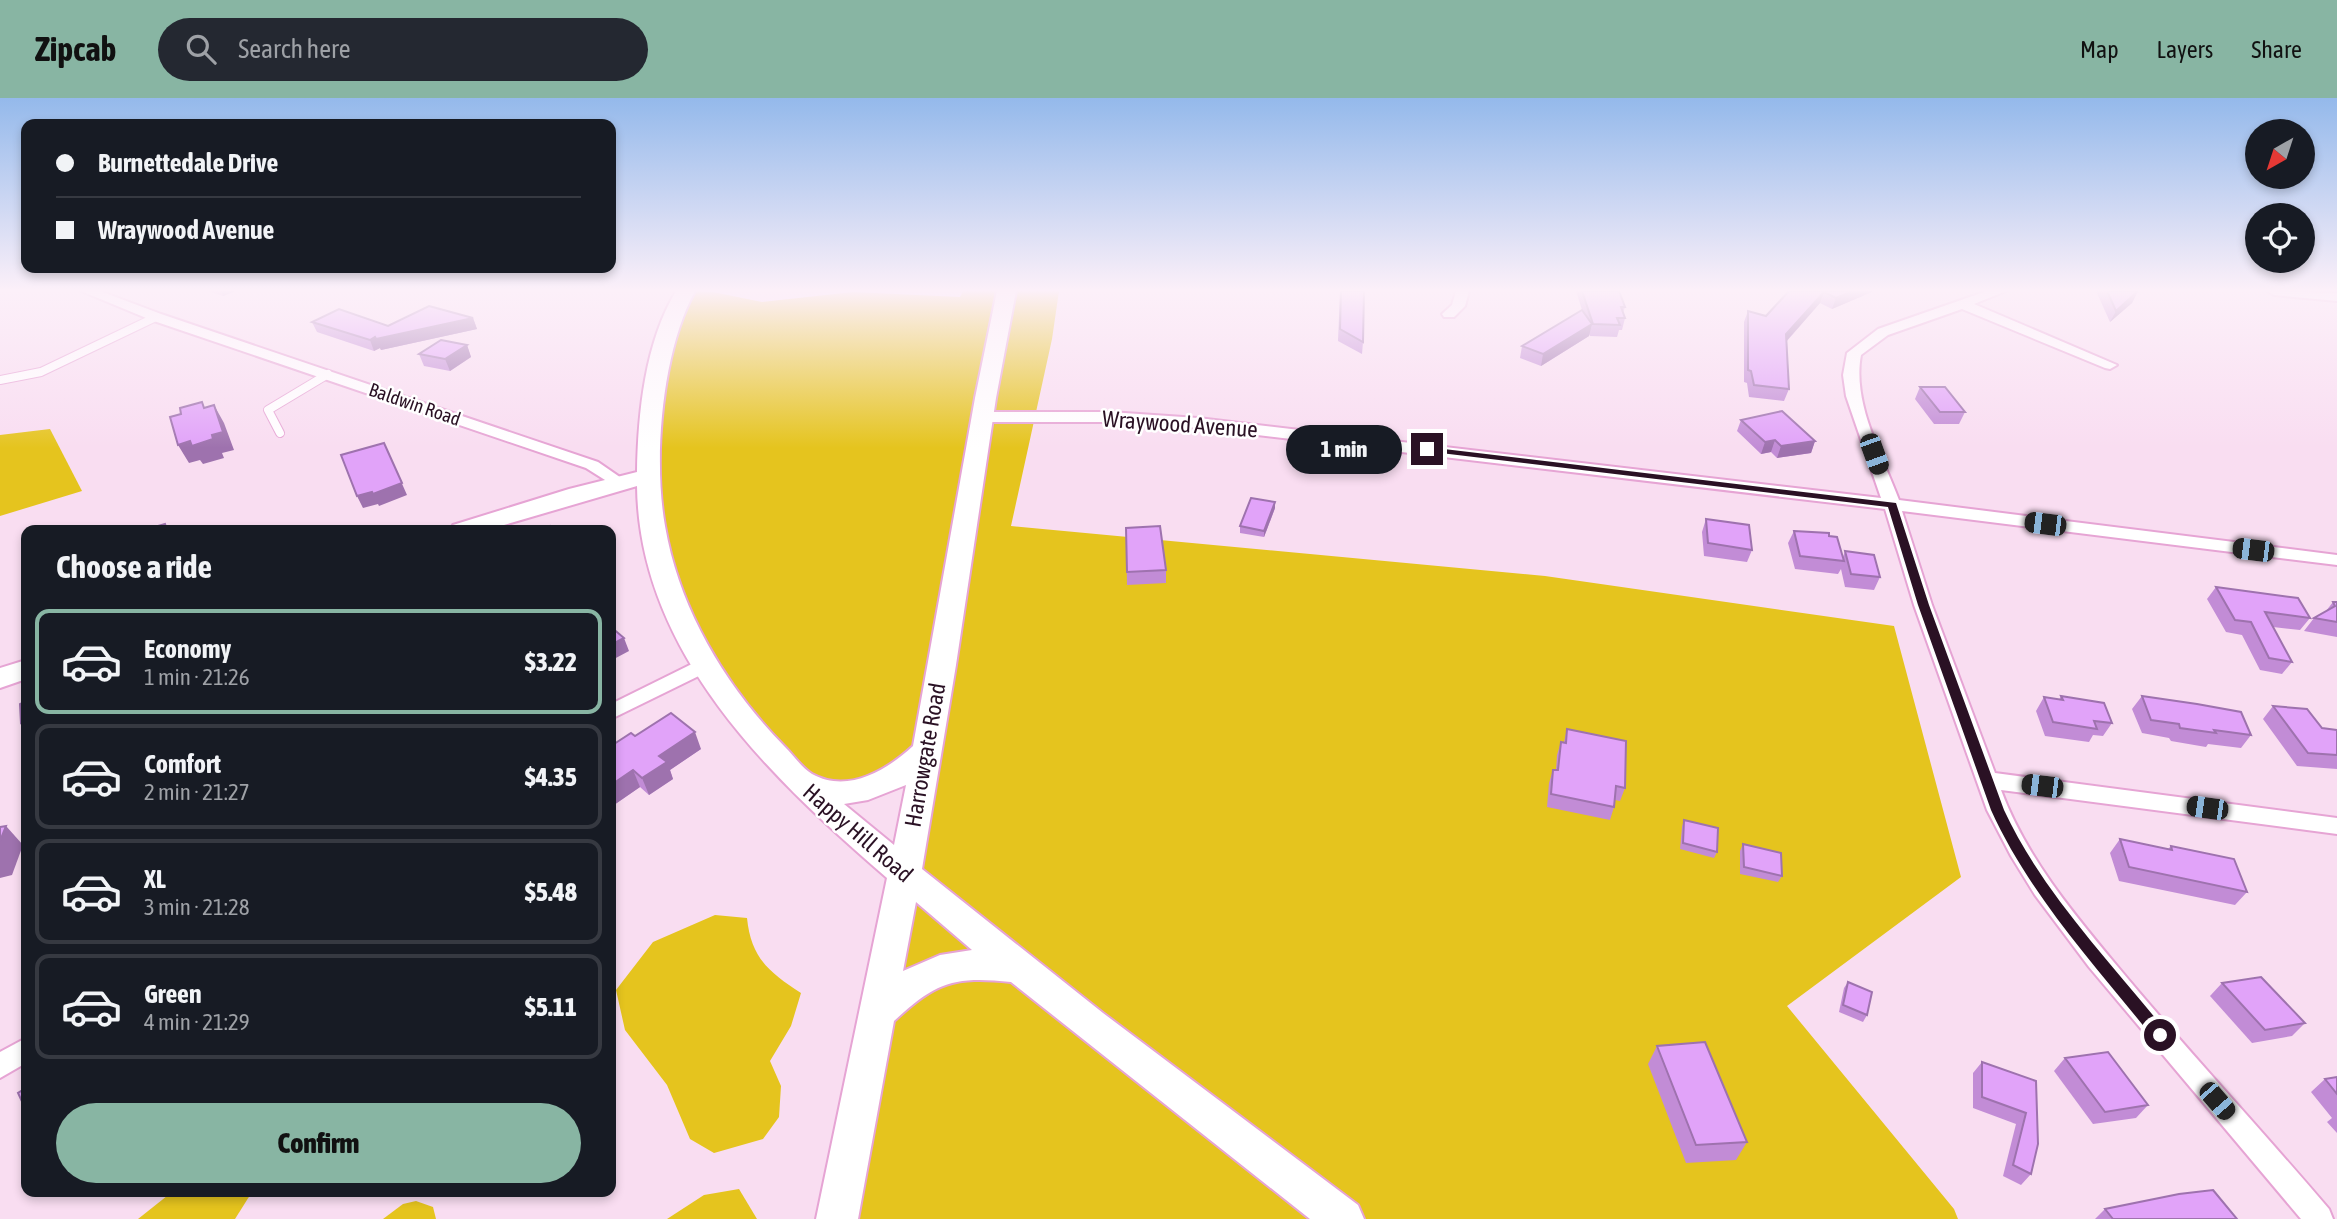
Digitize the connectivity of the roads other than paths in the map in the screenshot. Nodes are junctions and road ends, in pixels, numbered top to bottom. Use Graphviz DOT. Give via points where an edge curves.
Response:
graph roads {
  1 [pos="101,343"];
  2 [pos="235,343"];
  3 [pos="663,343"];
  4 [pos="996,343"];
  5 [pos="1864,343"];
  6 [pos="2057,343"];
  7 [pos="2110,365"];
  8 [pos="328,374"];
  9 [pos="0,380"];
  10 [pos="981,417"];
  11 [pos="280,433"];
  12 [pos="633,479"];
  13 [pos="1892,505"];
  14 [pos="479,525"];
  15 [pos="2337,560"];
  16 [pos="706,664"];
  17 [pos="21,670"];
  18 [pos="0,678"];
  19 [pos="616,709"];
  20 [pos="927,751"];
  21 [pos="1987,780"];
  22 [pos="798,781"];
  23 [pos="2337,826"];
  24 [pos="904,873"];
  25 [pos="1018,968"];
  26 [pos="877,1014"];
  27 [pos="21,1052"];
  28 [pos="0,1066"];
  29 [pos="837,1219"];
  30 [pos="1343,1219"];
  31 [pos="2319,1219"];
  1 -- 9 [label="lane" via="41,372"];
  2 -- 8 [label="street, Baldwin Road"];
  3 -- 12 [label="street, Happy Hill Road" via="652,419"];
  4 -- 10 [label="street, Harrowgate Road"];
  5 -- 13 [label="street" via="1851,361 1853,396"];
  6 -- 7 [label="street"];
  8 -- 11 [label="lane" via="268,410"];
  8 -- 12 [label="street, Baldwin Road"];
  10 -- 13 [label="street, Wraywood Avenue" via="1110,417 1198,423"];
  10 -- 20 [label="street, Harrowgate Road"];
  12 -- 14 [label="street"];
  12 -- 16 [label="street, Happy Hill Road" via="648,508 668,590"];
  13 -- 15 [label="street, Wraywood Avenue"];
  13 -- 21 [label="street"];
  16 -- 19 [label="street"];
  16 -- 22 [label="street, Happy Hill Road" via="737,712"];
  17 -- 18 [label="street"];
  20 -- 22 [label="street" via="903,774 873,788 843,792"];
  20 -- 24 [label="street, Harrowgate Road"];
  21 -- 23 [label="street"];
  21 -- 31 [label="street" via="2012,841 2038,882 2142,1014"];
  22 -- 24 [label="street, Happy Hill Road"];
  24 -- 25 [label="street, Happy Hill Road"];
  24 -- 26 [label="street, Harrowgate Road"];
  25 -- 26 [label="street" via="976,962 937,970 906,987"];
  25 -- 30 [label="street, Happy Hill Road"];
  26 -- 29 [label="street, Harrowgate Road"];
  27 -- 28 [label="street"];
}
